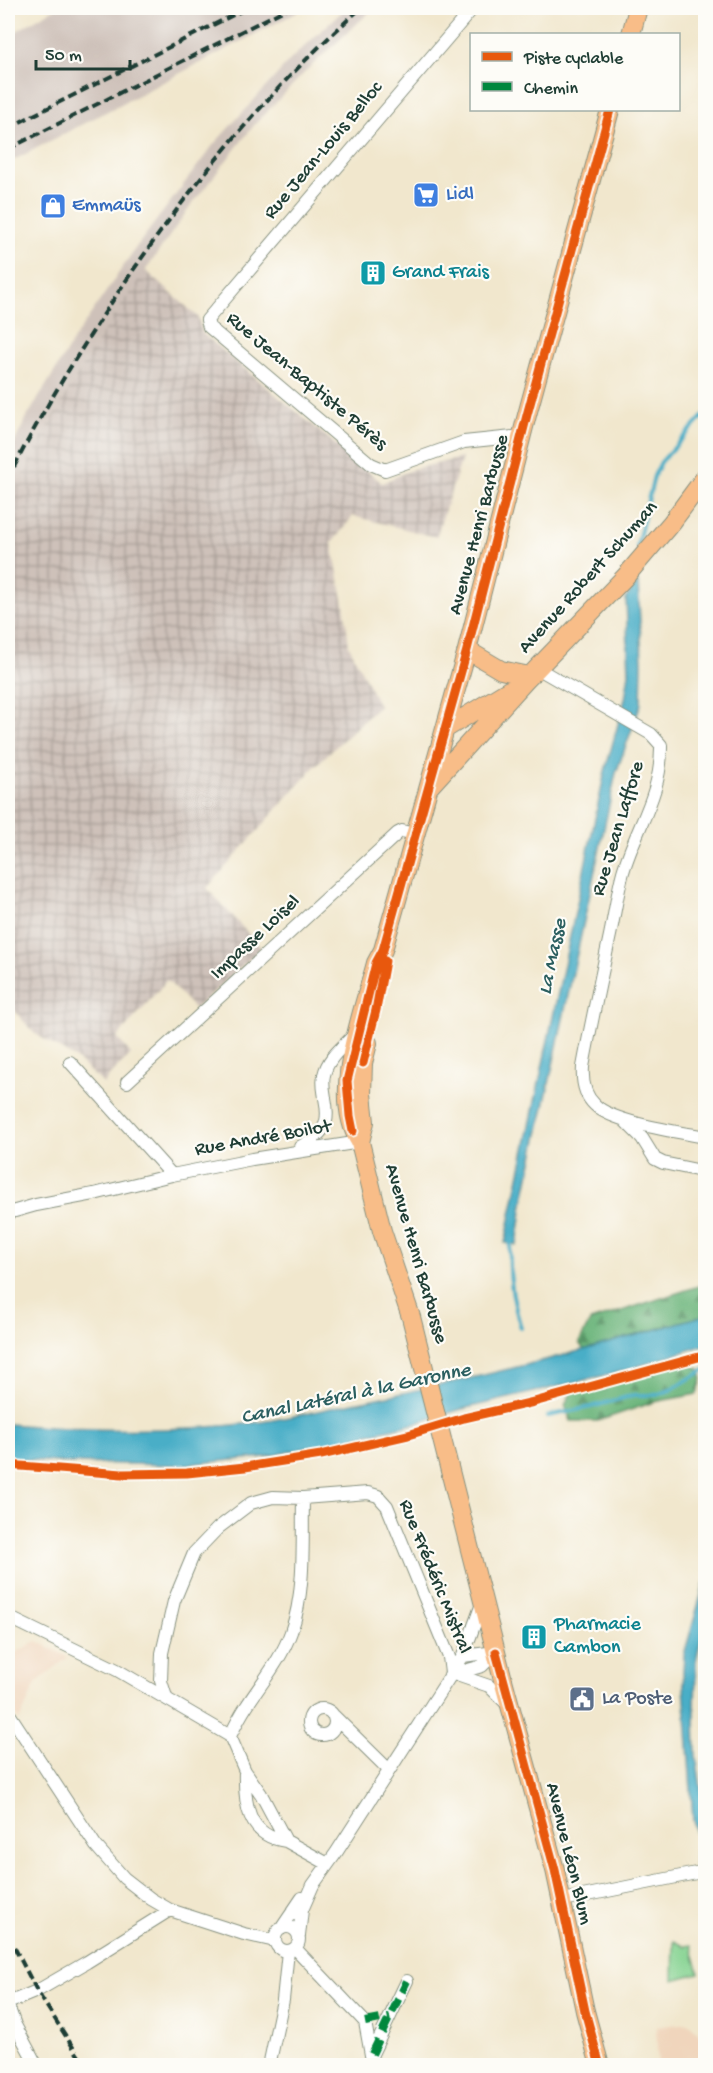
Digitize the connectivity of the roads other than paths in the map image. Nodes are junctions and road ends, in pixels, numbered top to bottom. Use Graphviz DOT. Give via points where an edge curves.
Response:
graph roads {
  1 [pos="473,8"];
  2 [pos="632,8"];
  3 [pos="638,8"];
  4 [pos="647,8"];
  5 [pos="628,33"];
  6 [pos="629,33"];
  7 [pos="638,33"];
  8 [pos="610,111"];
  9 [pos="207,320"];
  10 [pos="522,436"];
  11 [pos="705,476"];
  12 [pos="467,650"];
  13 [pos="531,675"];
  14 [pos="443,734"];
  15 [pos="474,738"];
  16 [pos="427,789"];
  17 [pos="414,834"];
  18 [pos="383,950"];
  19 [pos="361,1019"];
  20 [pos="356,1039"];
  21 [pos="70,1062"];
  22 [pos="363,1063"];
  23 [pos="127,1082"];
  24 [pos="623,1119"];
  25 [pos="660,1128"];
  26 [pos="705,1137"];
  27 [pos="360,1142"];
  28 [pos="647,1145"];
  29 [pos="291,1152"];
  30 [pos="705,1172"];
  31 [pos="172,1174"];
  32 [pos="8,1213"];
  33 [pos="446,1452"];
  34 [pos="303,1498"];
  35 [pos="483,1599"];
  36 [pos="8,1617"];
  37 [pos="496,1652"];
  38 [pos="463,1656"];
  39 [pos="453,1674"];
  40 [pos="166,1697"];
  41 [pos="512,1708"];
  42 [pos="8,1712"];
  43 [pos="331,1713"];
  44 [pos="230,1736"];
  45 [pos="389,1770"];
  46 [pos="245,1771"];
  47 [pos="286,1841"];
  48 [pos="328,1864"];
  49 [pos="705,1871"];
  50 [pos="313,1886"];
  51 [pos="563,1900"];
  52 [pos="170,1910"];
  53 [pos="281,1929"];
  54 [pos="299,1936"];
  55 [pos="275,1941"];
  56 [pos="292,1950"];
  57 [pos="407,1982"];
  58 [pos="8,2005"];
  59 [pos="390,2017"];
  60 [pos="365,2022"];
  61 [pos="373,2060"];
  62 [pos="37,2066"];
  63 [pos="269,2066"];
  64 [pos="600,2066"];
  1 -- 9 [label="street, Rue Jean-Louis Belloc"];
  2 -- 5 [label="street" via="626,28"];
  3 -- 6 [label="main road"];
  4 -- 7 [label="street"];
  8 -- 10 [label="main road, Avenue Henri Barbusse"];
  9 -- 10 [label="street, Rue Jean-Baptiste Pérès" via="209,327 380,469 464,442"];
  10 -- 12 [label="main road, Avenue Henri Barbusse"];
  11 -- 13 [label="main road, Avenue Robert Schuman" via="657,541"];
  12 -- 13 [label="main road" via="501,670"];
  12 -- 14 [label="main road, Avenue Henri Barbusse"];
  13 -- 14 [label="main road, Avenue Robert Schuman"];
  13 -- 15 [label="main road, Avenue Robert Schuman"];
  13 -- 24 [label="street, Rue Jean Laffore" via="607,709 651,734 661,745 658,779 622,876 582,1079 593,1104"];
  14 -- 15 [label="main road"];
  14 -- 16 [label="main road, Avenue Henri Barbusse"];
  15 -- 16 [label="main road, Avenue Robert Schuman"];
  16 -- 17 [label="main road, Avenue Henri Barbusse"];
  17 -- 18 [label="main road, Avenue Henri Barbusse"];
  17 -- 23 [label="street, Impasse Loisel" via="398,833"];
  18 -- 19 [label="main road, Avenue Henri Barbusse"];
  18 -- 22 [label="main road, Avenue Henri Barbusse" via="385,965"];
  19 -- 20 [label="main road, Avenue Henri Barbusse"];
  19 -- 29 [label="street" via="355,1034 336,1052 324,1073 325,1129"];
  20 -- 22 [label="main road"];
  20 -- 27 [label="main road, Avenue Henri Barbusse" via="347,1081 353,1131"];
  21 -- 31 [label="street, Rue André Boilot"];
  22 -- 27 [label="main road, Avenue Henri Barbusse" via="365,1122"];
  24 -- 25 [label="street, Rue Jean Laffore"];
  24 -- 28 [label="street, Rue Jean Laffore"];
  25 -- 26 [label="street, Rue Jean Laffore"];
  25 -- 28 [label="street"];
  27 -- 29 [label="street, Rue André Boilot"];
  27 -- 33 [label="main road, Avenue Henri Barbusse"];
  28 -- 30 [label="street, Rue Jean Laffore" via="663,1163"];
  29 -- 31 [label="street, Rue André Boilot"];
  31 -- 32 [label="street, Rue André Boilot"];
  33 -- 35 [label="main road, Avenue Léon Blum"];
  34 -- 39 [label="street, Rue Frédéric Mistral" via="368,1493 378,1496 387,1506"];
  34 -- 40 [label="street, Rue Frédéric Mistral" via="273,1497 251,1503 194,1553 174,1601 162,1653 161,1681"];
  34 -- 44 [label="street" via="300,1589 293,1625 275,1665"];
  35 -- 37 [label="main road, Avenue Léon Blum"];
  35 -- 38 [label="street"];
  36 -- 40 [label="street"];
  37 -- 38 [label="street"];
  37 -- 39 [label="street" via="482,1666"];
  37 -- 41 [label="main road, Avenue Léon Blum"];
  38 -- 39 [label="street"];
  39 -- 41 [label="street" via="489,1686"];
  39 -- 45 [label="street"];
  40 -- 44 [label="street"];
  41 -- 51 [label="main road, Avenue Léon Blum"];
  42 -- 52 [label="street" via="96,1846 124,1878"];
  43 -- 45 [label="street"];
  44 -- 46 [label="street"];
  45 -- 48 [label="street"];
  46 -- 47 [label="street"];
  46 -- 47 [label="street" via="244,1789 251,1821 257,1829"];
  47 -- 48 [label="street"];
  48 -- 50 [label="street"];
  49 -- 51 [label="street"];
  50 -- 53 [label="street"];
  50 -- 54 [label="street" via="302,1910"];
  51 -- 64 [label="main road, Avenue Léon Blum"];
  52 -- 55 [label="street"];
  52 -- 58 [label="street"];
  53 -- 54 [label="street" via="292,1928"];
  53 -- 55 [label="street"];
  54 -- 56 [label="street"];
  55 -- 56 [label="street" via="281,1950"];
  56 -- 60 [label="street"];
  56 -- 63 [label="street"];
  57 -- 59 [label="street"];
  58 -- 62 [label="street"];
  59 -- 60 [label="street"];
  59 -- 61 [label="street"];
  60 -- 61 [label="street"];
}
